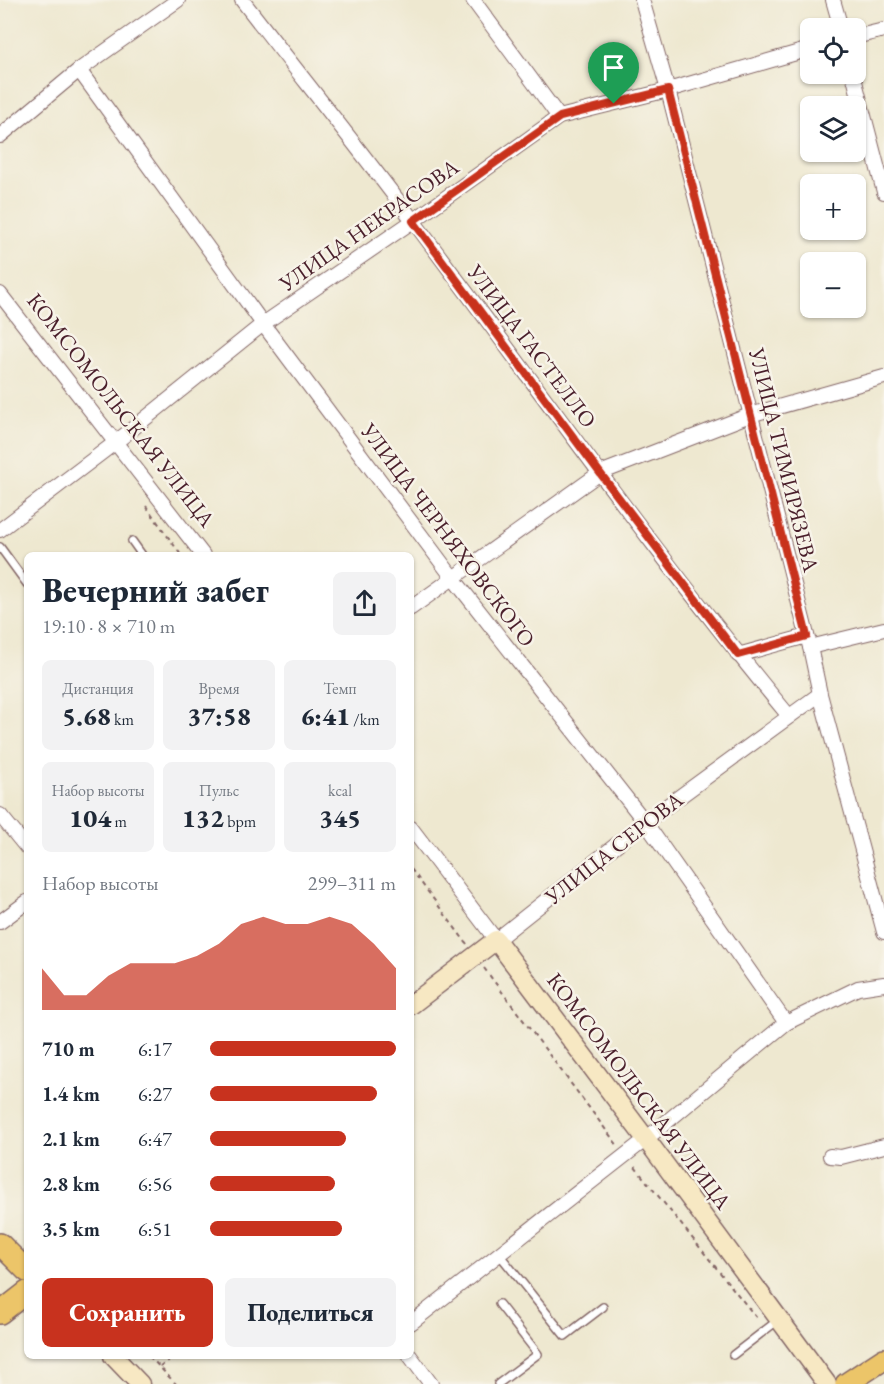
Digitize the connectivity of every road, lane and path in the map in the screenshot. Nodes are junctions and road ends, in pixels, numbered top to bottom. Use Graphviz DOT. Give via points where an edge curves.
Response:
graph roads {
  1 [pos="178,0"];
  2 [pos="242,0"];
  3 [pos="473,0"];
  4 [pos="642,0"];
  5 [pos="833,0"];
  6 [pos="838,18"];
  7 [pos="884,30"];
  8 [pos="866,34"];
  9 [pos="800,53"];
  10 [pos="79,70"];
  11 [pos="856,84"];
  12 [pos="668,90"];
  13 [pos="560,117"];
  14 [pos="0,136"];
  15 [pos="884,192"];
  16 [pos="413,221"];
  17 [pos="0,294"];
  18 [pos="263,324"];
  19 [pos="884,377"];
  20 [pos="750,415"];
  21 [pos="116,442"];
  22 [pos="600,473"];
  23 [pos="142,501"];
  24 [pos="0,530"];
  25 [pos="132,541"];
  26 [pos="0,547"];
  27 [pos="140,552"];
  28 [pos="179,552"];
  29 [pos="201,552"];
  30 [pos="453,578"];
  31 [pos="24,580"];
  32 [pos="414,606"];
  33 [pos="884,629"];
  34 [pos="809,641"];
  35 [pos="738,655"];
  36 [pos="820,694"];
  37 [pos="789,716"];
  38 [pos="0,815"];
  39 [pos="645,822"];
  40 [pos="414,832"];
  41 [pos="24,844"];
  42 [pos="414,873"];
  43 [pos="24,904"];
  44 [pos="0,922"];
  45 [pos="884,932"];
  46 [pos="496,940"];
  47 [pos="476,956"];
  48 [pos="884,984"];
  49 [pos="414,1003"];
  50 [pos="786,1023"];
  51 [pos="646,1139"];
  52 [pos="884,1146"];
  53 [pos="625,1155"];
  54 [pos="830,1156"];
  55 [pos="0,1244"];
  56 [pos="499,1254"];
  57 [pos="24,1268"];
  58 [pos="24,1294"];
  59 [pos="499,1304"];
  60 [pos="603,1307"];
  61 [pos="0,1313"];
  62 [pos="414,1321"];
  63 [pos="773,1324"];
  64 [pos="733,1355"];
  65 [pos="116,1359"];
  66 [pos="152,1359"];
  67 [pos="171,1359"];
  68 [pos="412,1359"];
  69 [pos="884,1359"];
  70 [pos="160,1367"];
  71 [pos="140,1384"];
  72 [pos="176,1384"];
  73 [pos="431,1384"];
  74 [pos="498,1384"];
  75 [pos="827,1384"];
  76 [pos="846,1384"];
  1 -- 10 [label="street"];
  2 -- 16 [label="street, УЛИЦА ГАСТЕЛЛО"];
  3 -- 13 [label="street"];
  4 -- 12 [label="street, УЛИЦА ТИМИРЯЗЕВА"];
  5 -- 6 [label="street"];
  7 -- 8 [label="street"];
  9 -- 12 [label="street, УЛИЦА НЕКРАСОВА"];
  10 -- 14 [label="street"];
  10 -- 18 [label="street, УЛИЦА ЧЕРНЯХОВСКОГО"];
  11 -- 15 [label="street"];
  12 -- 13 [label="street, УЛИЦА НЕКРАСОВА"];
  12 -- 20 [label="street, УЛИЦА ТИМИРЯЗЕВА"];
  13 -- 16 [label="street, УЛИЦА НЕКРАСОВА"];
  16 -- 18 [label="street, УЛИЦА НЕКРАСОВА"];
  16 -- 22 [label="street, УЛИЦА ГАСТЕЛЛО"];
  17 -- 21 [label="street, КОМСОМОЛЬСКАЯ УЛИЦА"];
  18 -- 21 [label="street, УЛИЦА НЕКРАСОВА"];
  18 -- 30 [label="street, УЛИЦА ЧЕРНЯХОВСКОГО"];
  19 -- 20 [label="street"];
  20 -- 22 [label="street"];
  20 -- 34 [label="street, УЛИЦА ТИМИРЯЗЕВА"];
  21 -- 24 [label="street, УЛИЦА НЕКРАСОВА"];
  21 -- 29 [label="street, КОМСОМОЛЬСКАЯ УЛИЦА"];
  22 -- 30 [label="street"];
  22 -- 35 [label="street, УЛИЦА ГАСТЕЛЛО"];
  23 -- 28 [label="path"];
  25 -- 27 [label="lane"];
  26 -- 31 [label="lane"];
  30 -- 32 [label="street"];
  30 -- 39 [label="street, УЛИЦА ЧЕРНЯХОВСКОГО"];
  33 -- 34 [label="street"];
  34 -- 35 [label="street"];
  34 -- 36 [label="street, УЛИЦА ТИМИРЯЗЕВА"];
  35 -- 37 [label="street, УЛИЦА ГАСТЕЛЛО"];
  36 -- 37 [label="street, УЛИЦА СЕРОВА"];
  36 -- 45 [label="street, УЛИЦА ТИМИРЯЗЕВА"];
  37 -- 39 [label="street, УЛИЦА СЕРОВА"];
  38 -- 41 [label="street"];
  39 -- 46 [label="street, УЛИЦА СЕРОВА"];
  39 -- 50 [label="street, УЛИЦА ЧЕРНЯХОВСКОГО"];
  40 -- 46 [label="street, КОМСОМОЛЬСКАЯ УЛИЦА"];
  42 -- 47 [label="path"];
  43 -- 44 [label="street"];
  46 -- 47 [label="main road, УЛИЦА СЕРОВА"];
  46 -- 51 [label="main road, КОМСОМОЛЬСКАЯ УЛИЦА"];
  47 -- 49 [label="main road, УЛИЦА СЕРОВА"];
  47 -- 53 [label="path"];
  48 -- 50 [label="street" via="858,988"];
  50 -- 51 [label="street"];
  51 -- 53 [label="street"];
  51 -- 63 [label="main road, КОМСОМОЛЬСКАЯ УЛИЦА"];
  52 -- 54 [label="street"];
  53 -- 56 [label="street"];
  53 -- 63 [label="path"];
  55 -- 57 [label="main road"];
  56 -- 60 [label="lane" via="565,1336"];
  56 -- 62 [label="street"];
  58 -- 61 [label="main road"];
  59 -- 74 [label="lane" via="538,1354"];
  63 -- 64 [label="lane"];
  63 -- 75 [label="main road, КОМСОМОЛЬСКАЯ УЛИЦА"];
  65 -- 71 [label="main road"];
  66 -- 70 [label="path"];
  67 -- 70 [label="path"];
  68 -- 73 [label="street"];
  69 -- 76 [label="main road"];
  70 -- 72 [label="path"];
}
